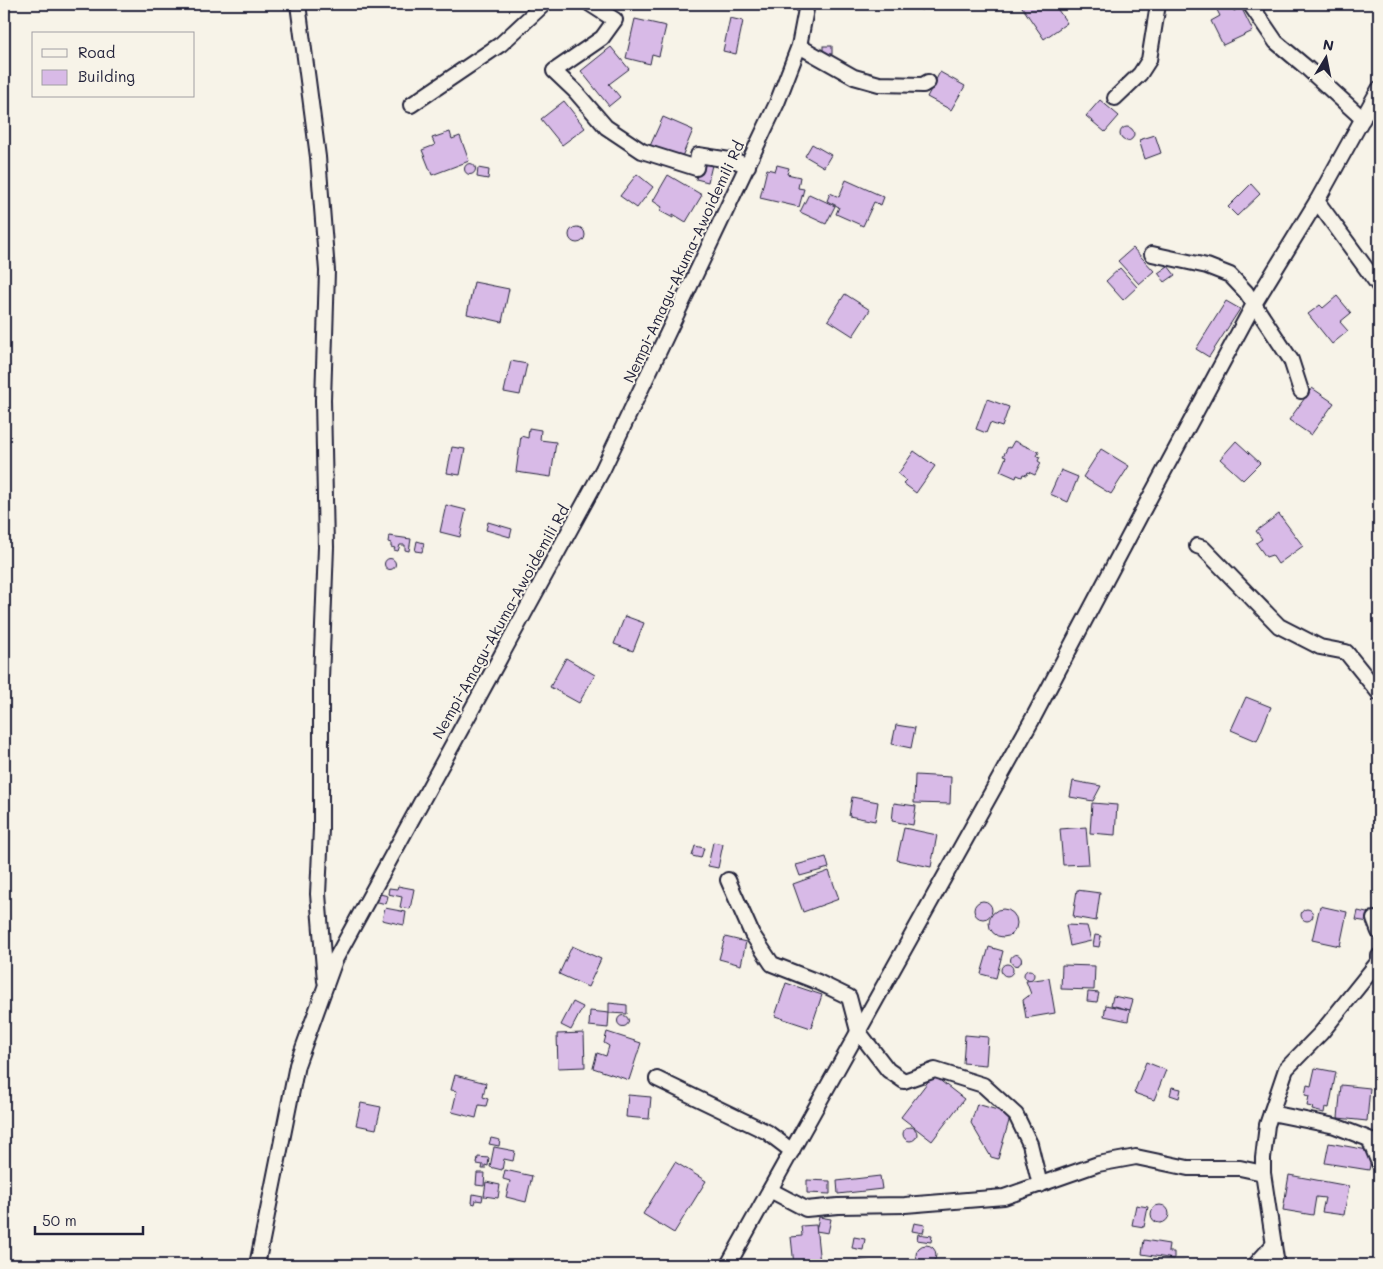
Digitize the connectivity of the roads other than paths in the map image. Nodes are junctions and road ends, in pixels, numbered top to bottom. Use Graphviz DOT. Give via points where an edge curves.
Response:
graph roads {
  1 [pos="298,4"];
  2 [pos="544,4"];
  3 [pos="590,4"];
  4 [pos="807,4"];
  5 [pos="1158,4"];
  6 [pos="1250,4"];
  7 [pos="799,46"];
  8 [pos="928,82"];
  9 [pos="1379,89"];
  10 [pos="1115,98"];
  11 [pos="411,105"];
  12 [pos="1363,118"];
  13 [pos="748,166"];
  14 [pos="1317,201"];
  15 [pos="1152,254"];
  16 [pos="1379,286"];
  17 [pos="1254,304"];
  18 [pos="1302,391"];
  19 [pos="1197,546"];
  20 [pos="1379,693"];
  21 [pos="728,880"];
  22 [pos="1374,918"];
  23 [pos="1379,932"];
  24 [pos="1379,956"];
  25 [pos="325,987"];
  26 [pos="858,1031"];
  27 [pos="658,1079"];
  28 [pos="1271,1113"];
  29 [pos="792,1151"];
  30 [pos="1379,1163"];
  31 [pos="1263,1173"];
  32 [pos="1040,1185"];
  33 [pos="770,1190"];
  34 [pos="1274,1244"];
  35 [pos="257,1265"];
  36 [pos="728,1265"];
  37 [pos="1255,1265"];
  38 [pos="1277,1265"];
  1 -- 25 [label="street" via="318,157 327,271 323,400 326,547 318,894"];
  2 -- 11 [label="street" via="501,44"];
  3 -- 13 [label="street" via="615,20 602,38 554,71 606,127 642,151 696,168 698,155"];
  4 -- 7 [label="street, Nempi-Amagu-Akuma-Awoidemili Rd"];
  5 -- 10 [label="street" via="1149,60 1140,74"];
  6 -- 12 [label="street" via="1276,42"];
  7 -- 8 [label="street" via="854,77 880,84 923,85"];
  7 -- 13 [label="street, Nempi-Amagu-Akuma-Awoidemili Rd"];
  9 -- 12 [label="street"];
  12 -- 14 [label="street"];
  13 -- 25 [label="street, Nempi-Amagu-Akuma-Awoidemili Rd" via="604,469 335,960"];
  14 -- 16 [label="street"];
  14 -- 17 [label="street"];
  15 -- 17 [label="street" via="1207,266 1230,275"];
  17 -- 18 [label="street" via="1291,360"];
  17 -- 26 [label="street" via="1032,720"];
  19 -- 20 [label="street" via="1203,548 1279,626 1320,648 1346,652"];
  21 -- 26 [label="street" via="752,934 772,964 849,997"];
  22 -- 23 [label="street"];
  24 -- 28 [label="street" via="1379,961 1352,996 1286,1069"];
  25 -- 35 [label="street, Nempi-Amagu-Akuma-Awoidemili Rd" via="297,1066"];
  26 -- 29 [label="street"];
  26 -- 32 [label="street" via="888,1070 904,1081 935,1070 983,1086 1016,1115 1030,1144"];
  27 -- 29 [label="street" via="767,1132"];
  28 -- 30 [label="street" via="1335,1126 1369,1139"];
  28 -- 31 [label="street" via="1266,1125"];
  29 -- 33 [label="street"];
  31 -- 32 [label="street" via="1240,1168 1188,1168 1136,1157 1098,1164"];
  31 -- 34 [label="street"];
  32 -- 33 [label="street" via="1004,1197 806,1209"];
  33 -- 36 [label="street"];
  34 -- 37 [label="street"];
  34 -- 38 [label="street"];
}
